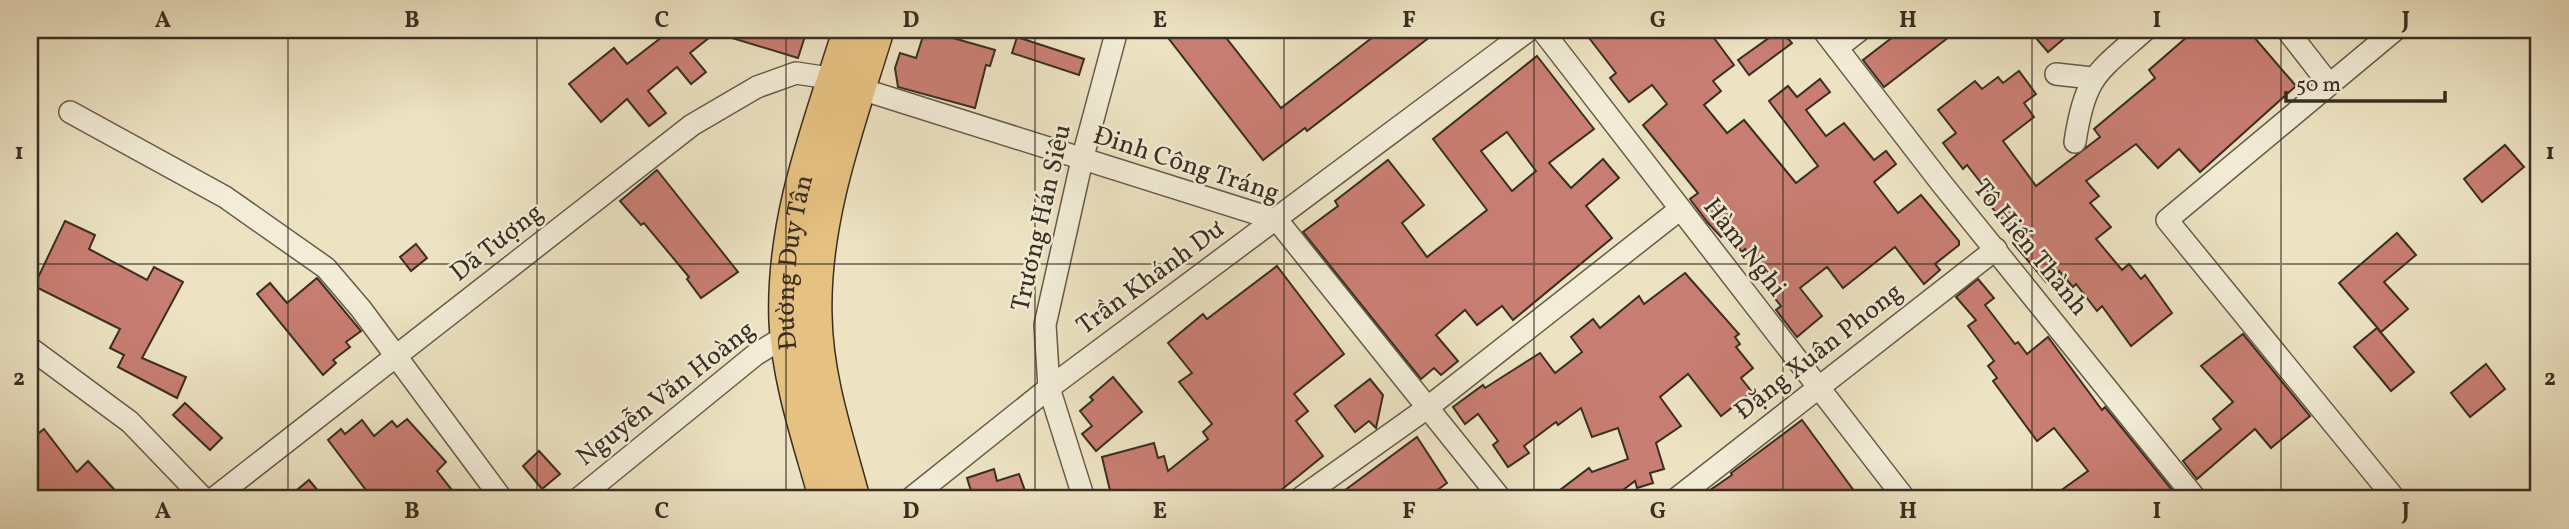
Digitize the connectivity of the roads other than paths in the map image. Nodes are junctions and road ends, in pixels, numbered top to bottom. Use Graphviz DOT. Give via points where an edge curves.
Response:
graph roads {
  1 [pos="851,30"];
  2 [pos="876,30"];
  3 [pos="1116,30"];
  4 [pos="1529,30"];
  5 [pos="1542,30"];
  6 [pos="1823,30"];
  7 [pos="1860,30"];
  8 [pos="2145,30"];
  9 [pos="2287,30"];
  10 [pos="2395,30"];
  11 [pos="1837,48"];
  12 [pos="2056,74"];
  13 [pos="2092,78"];
  14 [pos="847,83"];
  15 [pos="2329,85"];
  16 [pos="69,112"];
  17 [pos="2075,142"];
  18 [pos="1082,160"];
  19 [pos="1679,210"];
  20 [pos="1277,220"];
  21 [pos="1996,249"];
  22 [pos="789,334"];
  23 [pos="30,348"];
  24 [pos="397,357"];
  25 [pos="1049,387"];
  26 [pos="1819,388"];
  27 [pos="1427,408"];
  28 [pos="204,499"];
  29 [pos="213,499"];
  30 [pos="502,499"];
  31 [pos="578,499"];
  32 [pos="827,499"];
  33 [pos="852,499"];
  34 [pos="910,499"];
  35 [pos="1084,499"];
  36 [pos="1299,499"];
  37 [pos="1501,499"];
  38 [pos="1676,499"];
  39 [pos="1905,499"];
  40 [pos="2195,499"];
  41 [pos="2395,499"];
  1 -- 14 [label="main road, Đường Duy Tân"];
  2 -- 14 [label="main road, Đường Duy Tân"];
  3 -- 18 [label="street, Trương Hán Siêu"];
  4 -- 20 [label="street, Trần Khánh Dư"];
  5 -- 19 [label="street, Hàm Nghi"];
  6 -- 11 [label="street, Tô Hiến Thành"];
  7 -- 11 [label="street"];
  8 -- 13 [label="street"];
  9 -- 15 [label="street"];
  10 -- 15 [label="street"];
  11 -- 21 [label="street, Tô Hiến Thành"];
  12 -- 13 [label="street"];
  13 -- 17 [label="street" via="2081,102"];
  14 -- 18 [label="street, Đinh Công Tráng"];
  14 -- 22 [label="main road, Đường Duy Tân" via="800,194 790,250"];
  14 -- 24 [label="street, Dã Tượng" via="796,73 757,87 692,125"];
  14 -- 33 [label="main road, Đường Duy Tân" via="818,249 813,316 820,379"];
  15 -- 41 [label="street" via="2166,220"];
  16 -- 24 [label="street" via="225,197 303,249 326,268"];
  18 -- 20 [label="street, Đinh Công Tráng"];
  18 -- 25 [label="street, Trương Hán Siêu" via="1045,325"];
  19 -- 26 [label="street, Hàm Nghi"];
  19 -- 27 [label="street"];
  20 -- 25 [label="street, Trần Khánh Dư"];
  20 -- 27 [label="street, Đinh Công Tráng"];
  21 -- 26 [label="street, Đặng Xuân Phong"];
  21 -- 40 [label="street, Tô Hiến Thành"];
  22 -- 31 [label="street, Nguyễn Văn Hoàng" via="755,355"];
  22 -- 32 [label="main road, Đường Duy Tân" via="796,386"];
  23 -- 28 [label="street" via="130,422"];
  24 -- 29 [label="street, Dã Tượng"];
  24 -- 30 [label="street"];
  25 -- 34 [label="street, Trần Khánh Dư"];
  25 -- 35 [label="street, Trương Hán Siêu"];
  26 -- 38 [label="street, Đặng Xuân Phong"];
  26 -- 39 [label="street, Hàm Nghi"];
  27 -- 36 [label="street"];
  27 -- 37 [label="street, Đinh Công Tráng"];
}
